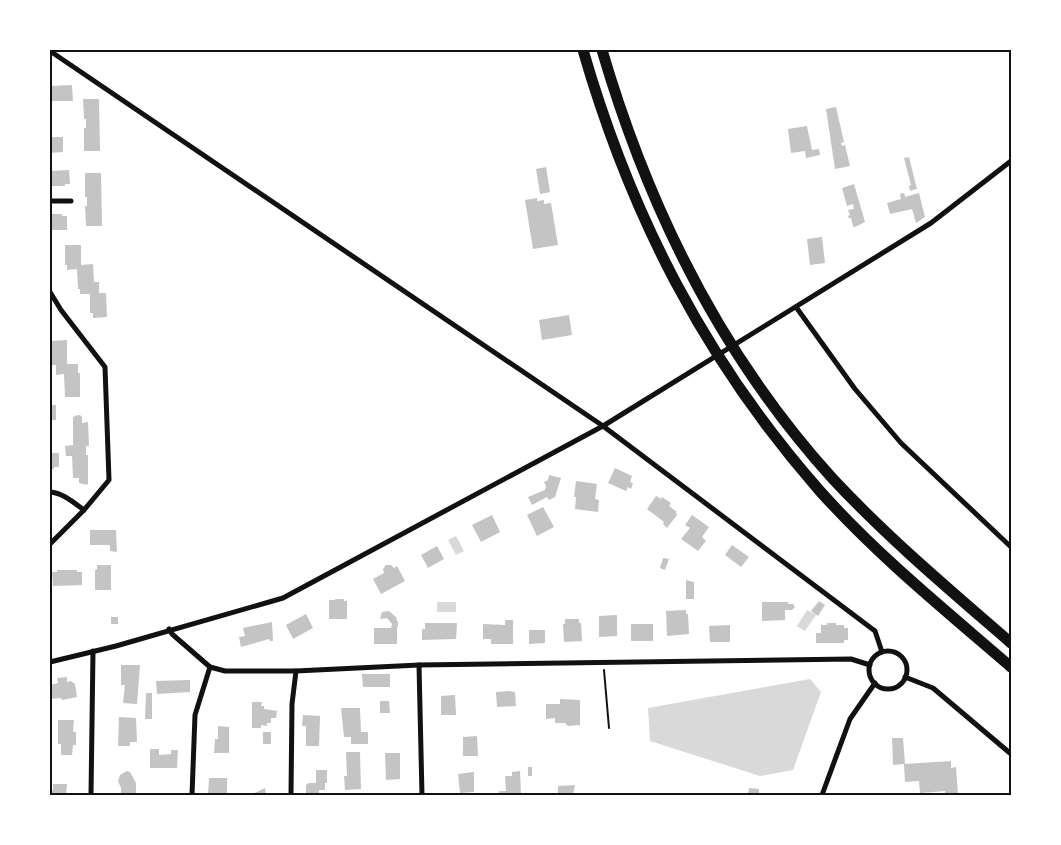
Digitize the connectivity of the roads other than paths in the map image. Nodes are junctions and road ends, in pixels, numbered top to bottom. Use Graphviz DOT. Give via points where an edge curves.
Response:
graph roads {
  1 [pos="583,50"];
  2 [pos="602,50"];
  3 [pos="50,51"];
  4 [pos="1011,161"];
  5 [pos="50,201"];
  6 [pos="71,201"];
  7 [pos="50,292"];
  8 [pos="796,307"];
  9 [pos="603,426"];
  10 [pos="50,492"];
  11 [pos="84,510"];
  12 [pos="50,544"];
  13 [pos="1011,547"];
  14 [pos="169,630"];
  15 [pos="1011,643"];
  16 [pos="93,651"];
  17 [pos="882,652"];
  18 [pos="50,662"];
  19 [pos="870,665"];
  20 [pos="419,666"];
  21 [pos="210,667"];
  22 [pos="1011,667"];
  23 [pos="296,671"];
  24 [pos="905,677"];
  25 [pos="875,683"];
  26 [pos="1011,754"];
  27 [pos="91,795"];
  28 [pos="192,795"];
  29 [pos="290,795"];
  30 [pos="422,795"];
  31 [pos="822,795"];
  1 -- 22 [label="highway" via="619,161 645,222 695,319 743,394 820,490 869,542"];
  2 -- 15 [label="highway" via="636,155 660,211 716,321 757,384 833,479 880,527"];
  3 -- 9 [label="street"];
  4 -- 8 [label="street" via="931,223"];
  5 -- 6 [label="street"];
  7 -- 11 [label="street" via="106,366 109,480"];
  8 -- 9 [label="street"];
  8 -- 13 [label="street" via="855,389 901,443"];
  9 -- 14 [label="street" via="283,598"];
  9 -- 17 [label="street" via="874,631"];
  10 -- 11 [label="street"];
  11 -- 12 [label="street"];
  14 -- 16 [label="street"];
  14 -- 21 [label="street"];
  16 -- 18 [label="street"];
  16 -- 27 [label="street"];
  17 -- 19 [label="street"];
  17 -- 24 [label="street" via="900,655 906,665"];
  19 -- 20 [label="street" via="851,659"];
  19 -- 25 [label="street" via="870,675"];
  20 -- 23 [label="street"];
  20 -- 30 [label="street"];
  21 -- 23 [label="street" via="225,671"];
  21 -- 28 [label="street" via="194,715"];
  23 -- 29 [label="street"];
  24 -- 25 [label="street" via="892,688"];
  24 -- 26 [label="street" via="933,688"];
  25 -- 31 [label="street" via="850,719"];
}
